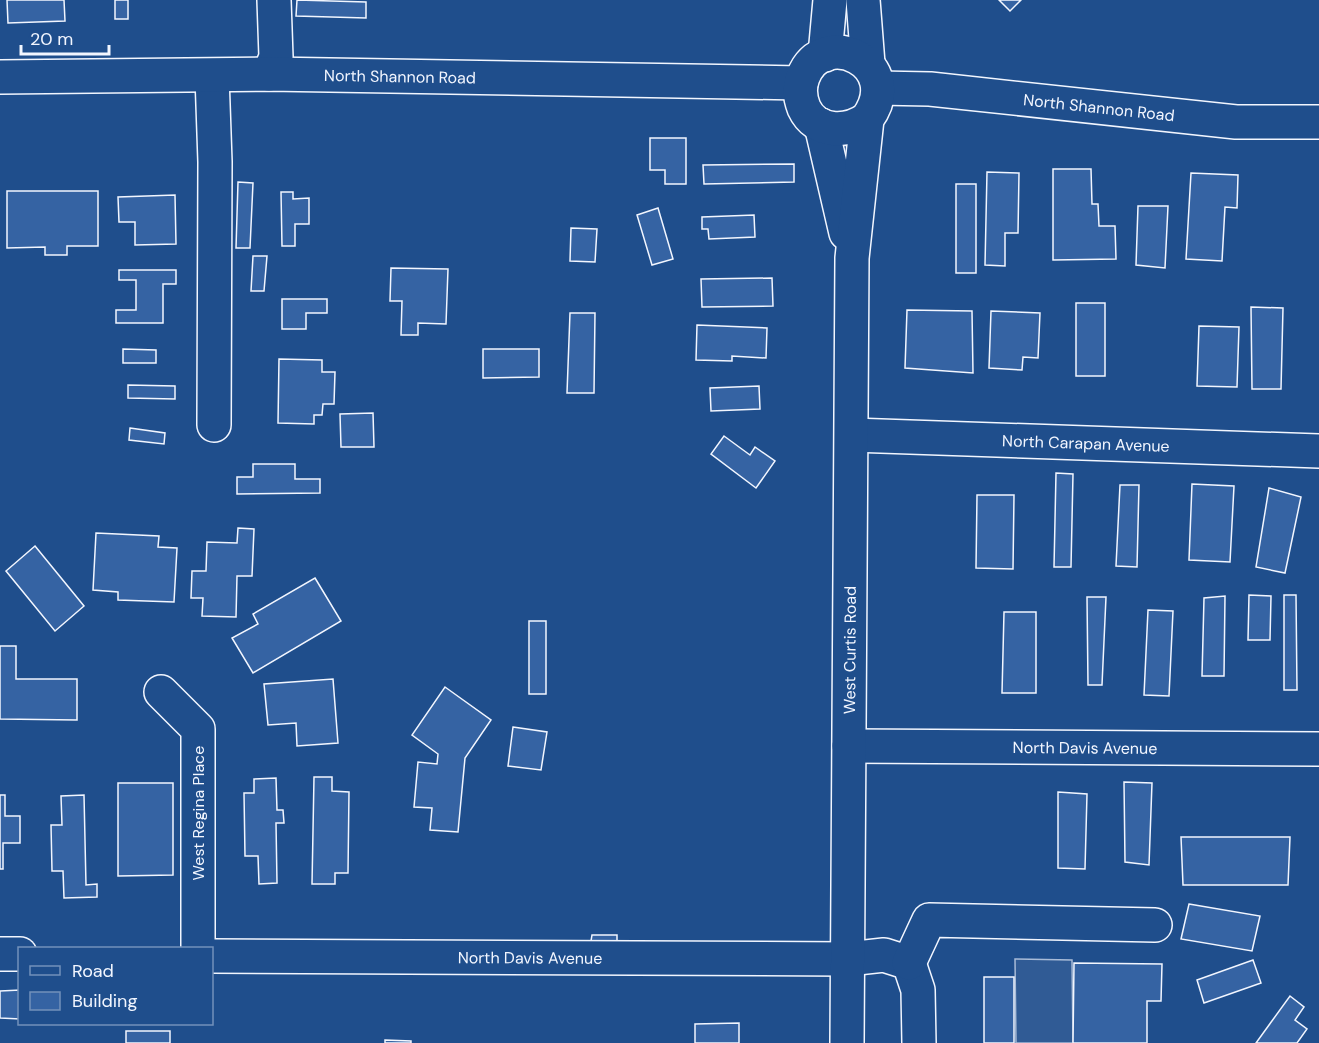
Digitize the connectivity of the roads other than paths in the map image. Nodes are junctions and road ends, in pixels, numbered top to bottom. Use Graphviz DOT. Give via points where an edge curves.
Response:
graph roads {
  1 [pos="274,0"];
  2 [pos="830,0"];
  3 [pos="863,0"];
  4 [pos="825,54"];
  5 [pos="269,74"];
  6 [pos="212,76"];
  7 [pos="873,76"];
  8 [pos="0,77"];
  9 [pos="801,83"];
  10 [pos="867,119"];
  11 [pos="1319,122"];
  12 [pos="821,125"];
  13 [pos="852,258"];
  14 [pos="214,425"];
  15 [pos="852,435"];
  16 [pos="1319,451"];
  17 [pos="161,692"];
  18 [pos="849,746"];
  19 [pos="1319,749"];
  20 [pos="1155,926"];
  21 [pos="198,947"];
  22 [pos="0,954"];
  23 [pos="18,954"];
  24 [pos="213,956"];
  25 [pos="848,959"];
  26 [pos="909,963"];
  27 [pos="847,1043"];
  28 [pos="919,1043"];
  1 -- 5 [label="street" via="276,57"];
  2 -- 4 [label="street"];
  3 -- 7 [label="street"];
  4 -- 7 [label="street" via="848,52"];
  4 -- 9 [label="street" via="809,66"];
  5 -- 6 [label="street, North Shannon Road"];
  5 -- 9 [label="street, North Shannon Road"];
  6 -- 8 [label="street, North Shannon Road"];
  6 -- 14 [label="street"];
  7 -- 10 [label="street" via="877,100"];
  7 -- 11 [label="street, North Shannon Road" via="930,89 1236,122"];
  9 -- 12 [label="street" via="806,112"];
  10 -- 12 [label="street" via="850,129"];
  10 -- 13 [label="street, West Curtis Road"];
  12 -- 13 [label="street, West Curtis Road"];
  13 -- 15 [label="street, West Curtis Road"];
  15 -- 16 [label="street, North Carapan Avenue"];
  15 -- 18 [label="street, West Curtis Road"];
  17 -- 21 [label="street, West Regina Place" via="198,729"];
  18 -- 19 [label="street, North Davis Avenue"];
  18 -- 25 [label="street, West Curtis Road"];
  20 -- 26 [label="street" via="929,920"];
  22 -- 23 [label="street"];
  24 -- 25 [label="street, North Davis Avenue"];
  25 -- 26 [label="street, North Davis Avenue" via="884,955"];
  25 -- 27 [label="street, West Curtis Road"];
  26 -- 28 [label="street" via="918,990"];
}
